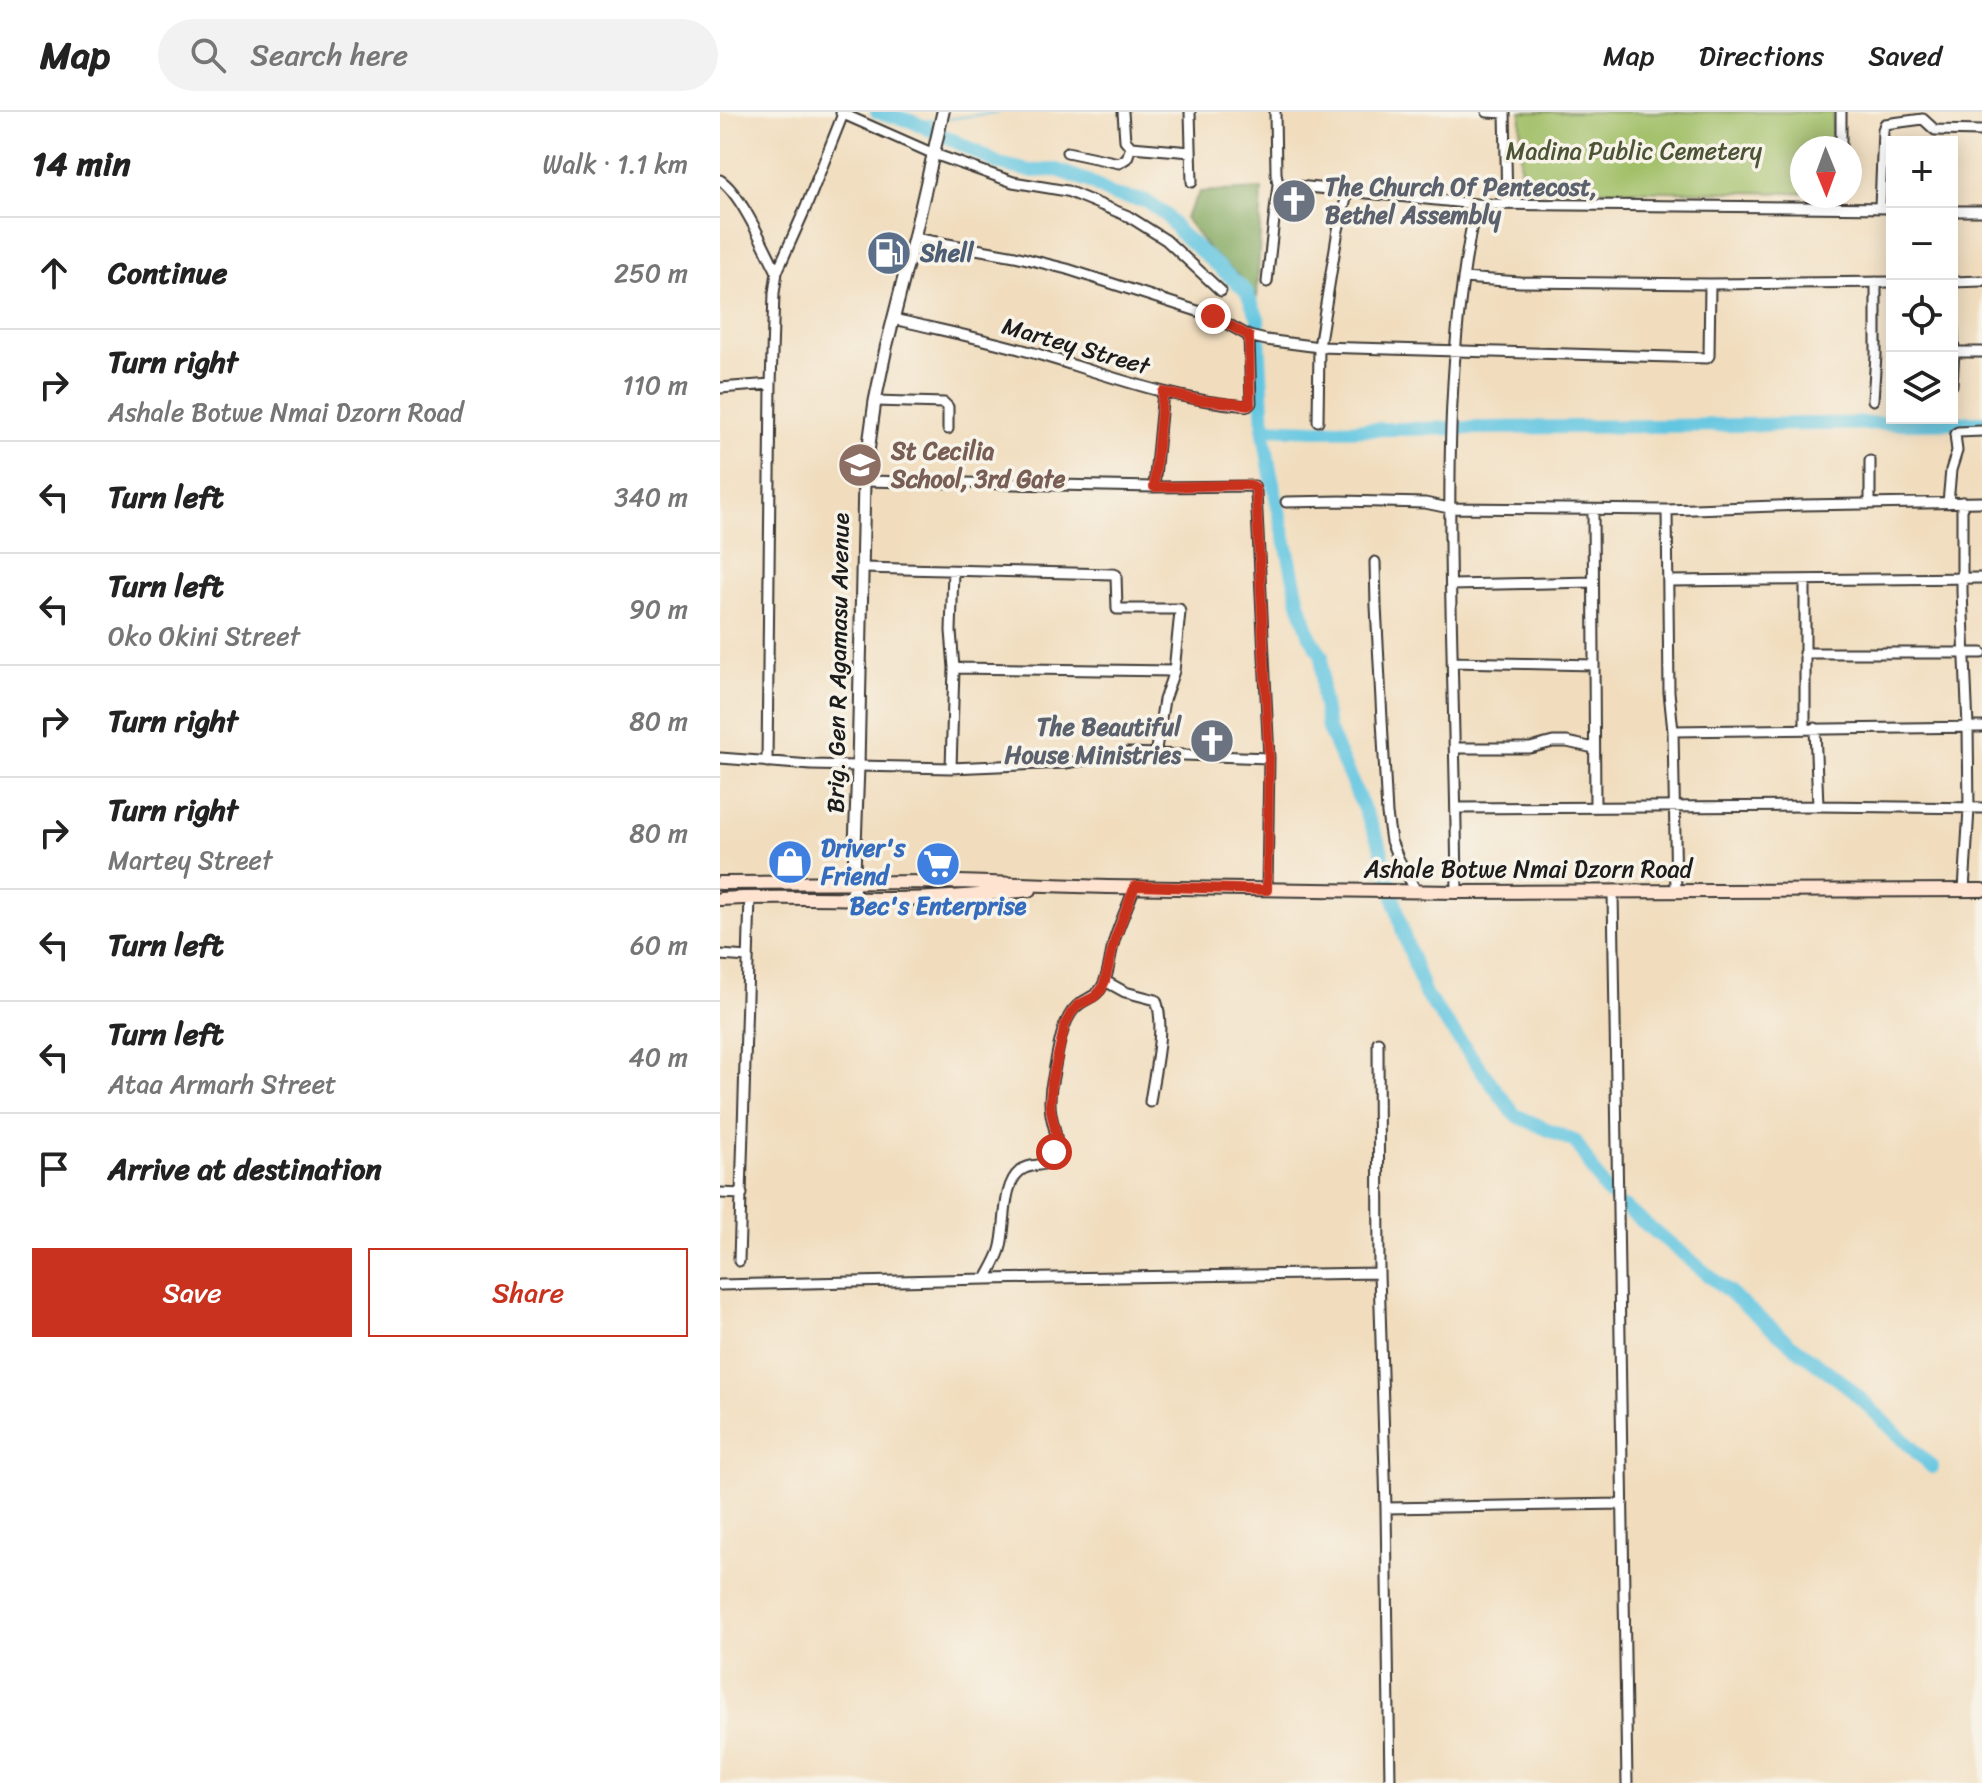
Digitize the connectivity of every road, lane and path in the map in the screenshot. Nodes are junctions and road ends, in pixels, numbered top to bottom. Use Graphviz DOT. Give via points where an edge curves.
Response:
graph roads {
  1 [pos="943,112"];
  2 [pos="1123,112"];
  3 [pos="1190,112"];
  4 [pos="1275,112"];
  5 [pos="1487,112"];
  6 [pos="1505,112"];
  7 [pos="1841,112"];
  8 [pos="840,113"];
  9 [pos="1922,116"];
  10 [pos="1982,131"];
  11 [pos="1841,136"];
  12 [pos="1131,147"];
  13 [pos="934,152"];
  14 [pos="1067,152"];
  15 [pos="1191,152"];
  16 [pos="720,180"];
  17 [pos="1192,182"];
  18 [pos="1278,184"];
  19 [pos="1348,191"];
  20 [pos="1790,202"];
  21 [pos="1507,203"];
  22 [pos="1476,204"];
  23 [pos="1862,205"];
  24 [pos="1880,208"];
  25 [pos="1886,208"];
  26 [pos="1958,211"];
  27 [pos="1982,211"];
  28 [pos="914,238"];
  29 [pos="777,272"];
  30 [pos="1463,278"];
  31 [pos="1982,281"];
  32 [pos="1267,282"];
  33 [pos="1876,282"];
  34 [pos="1886,282"];
  35 [pos="1958,282"];
  36 [pos="1710,284"];
  37 [pos="1221,291"];
  38 [pos="894,319"];
  39 [pos="1250,337"];
  40 [pos="1319,347"];
  41 [pos="1455,352"];
  42 [pos="1958,352"];
  43 [pos="1982,352"];
  44 [pos="771,384"];
  45 [pos="720,388"];
  46 [pos="1163,392"];
  47 [pos="1873,400"];
  48 [pos="875,401"];
  49 [pos="1318,421"];
  50 [pos="948,429"];
  51 [pos="1982,431"];
  52 [pos="1870,461"];
  53 [pos="864,481"];
  54 [pos="1154,487"];
  55 [pos="1286,502"];
  56 [pos="1962,502"];
  57 [pos="1982,502"];
  58 [pos="1948,503"];
  59 [pos="1870,504"];
  60 [pos="1449,508"];
  61 [pos="1593,510"];
  62 [pos="1667,510"];
  63 [pos="1375,562"];
  64 [pos="862,568"];
  65 [pos="953,571"];
  66 [pos="1963,578"];
  67 [pos="1982,578"];
  68 [pos="1805,580"];
  69 [pos="1668,581"];
  70 [pos="1593,582"];
  71 [pos="1451,585"];
  72 [pos="1804,653"];
  73 [pos="1965,653"];
  74 [pos="1982,653"];
  75 [pos="1452,662"];
  76 [pos="1594,665"];
  77 [pos="954,668"];
  78 [pos="1174,671"];
  79 [pos="1968,727"];
  80 [pos="1982,727"];
  81 [pos="1810,728"];
  82 [pos="1673,731"];
  83 [pos="1455,748"];
  84 [pos="1594,748"];
  85 [pos="1155,755"];
  86 [pos="720,758"];
  87 [pos="1269,758"];
  88 [pos="767,762"];
  89 [pos="858,767"];
  90 [pos="951,768"];
  91 [pos="1595,806"];
  92 [pos="1818,806"];
  93 [pos="1675,807"];
  94 [pos="1456,808"];
  95 [pos="1982,808"];
  96 [pos="1969,809"];
  97 [pos="720,883"];
  98 [pos="853,883"];
  99 [pos="1073,886"];
  100 [pos="1135,886"];
  101 [pos="1267,890"];
  102 [pos="1964,890"];
  103 [pos="1982,890"];
  104 [pos="1416,891"];
  105 [pos="1457,892"];
  106 [pos="1613,892"];
  107 [pos="1676,892"];
  108 [pos="750,897"];
  109 [pos="853,897"];
  110 [pos="720,899"];
  111 [pos="720,955"];
  112 [pos="748,957"];
  113 [pos="1105,981"];
  114 [pos="1378,1042"];
  115 [pos="1150,1102"];
  116 [pos="720,1193"];
  117 [pos="742,1194"];
  118 [pos="739,1261"];
  119 [pos="1379,1273"];
  120 [pos="986,1279"];
  121 [pos="720,1285"];
  122 [pos="1623,1504"];
  123 [pos="1386,1508"];
  124 [pos="1390,1783"];
  125 [pos="1627,1783"];
  1 -- 13 [label="street, Brig. Gen R Agamasu Avenue"];
  2 -- 12 [label="street" via="1125,140"];
  3 -- 15 [label="street"];
  4 -- 18 [label="street"];
  5 -- 6 [label="street"];
  6 -- 21 [label="street"];
  7 -- 11 [label="street"];
  8 -- 13 [label="street"];
  8 -- 29 [label="street"];
  9 -- 10 [label="street" via="1935,130"];
  9 -- 24 [label="street" via="1883,126"];
  12 -- 14 [label="street" via="1119,163"];
  12 -- 15 [label="street"];
  13 -- 28 [label="street, Brig. Gen R Agamasu Avenue"];
  13 -- 37 [label="street" via="1013,182 1067,191 1128,216 1166,240"];
  15 -- 17 [label="street"];
  16 -- 29 [label="street" via="744,211"];
  18 -- 19 [label="street"];
  18 -- 32 [label="street"];
  19 -- 22 [label="street"];
  19 -- 40 [label="street"];
  20 -- 21 [label="street"];
  21 -- 22 [label="street"];
  22 -- 30 [label="street"];
  23 -- 24 [label="street"];
  24 -- 25 [label="street"];
  26 -- 27 [label="street"];
  28 -- 38 [label="street, Brig. Gen R Agamasu Avenue"];
  28 -- 39 [label="street" via="1067,269 1213,316"];
  29 -- 44 [label="street"];
  30 -- 36 [label="street"];
  30 -- 41 [label="street"];
  31 -- 35 [label="street"];
  33 -- 34 [label="street"];
  33 -- 36 [label="street"];
  33 -- 47 [label="street"];
  36 -- 41 [label="street" via="1707,358"];
  38 -- 46 [label="street, Martey Street" via="1042,355"];
  38 -- 48 [label="street, Brig. Gen R Agamasu Avenue"];
  39 -- 40 [label="street"];
  39 -- 46 [label="street, Martey Street" via="1248,406"];
  40 -- 41 [label="street"];
  40 -- 49 [label="street"];
  41 -- 60 [label="street"];
  42 -- 43 [label="street"];
  44 -- 45 [label="street"];
  44 -- 88 [label="street"];
  46 -- 54 [label="street"];
  48 -- 50 [label="street" via="944,403"];
  48 -- 53 [label="street, Brig. Gen R Agamasu Avenue"];
  51 -- 58 [label="street" via="1955,434"];
  52 -- 59 [label="street"];
  53 -- 54 [label="street"];
  53 -- 64 [label="street, Brig. Gen R Agamasu Avenue"];
  54 -- 87 [label="street" via="1256,489"];
  55 -- 60 [label="street" via="1425,503"];
  56 -- 57 [label="street"];
  56 -- 58 [label="street"];
  56 -- 66 [label="street"];
  58 -- 59 [label="street"];
  59 -- 62 [label="street"];
  60 -- 61 [label="street"];
  60 -- 71 [label="street"];
  61 -- 62 [label="street"];
  61 -- 70 [label="street"];
  62 -- 69 [label="street"];
  63 -- 104 [label="street" via="1387,814 1391,841"];
  64 -- 65 [label="street"];
  64 -- 89 [label="street, Brig. Gen R Agamasu Avenue"];
  65 -- 77 [label="street"];
  65 -- 78 [label="street" via="1113,574 1117,609 1179,610"];
  66 -- 67 [label="street"];
  66 -- 68 [label="street"];
  66 -- 73 [label="street"];
  68 -- 69 [label="street"];
  68 -- 72 [label="street"];
  69 -- 82 [label="street"];
  70 -- 71 [label="street"];
  70 -- 76 [label="street"];
  71 -- 75 [label="street"];
  72 -- 73 [label="street"];
  72 -- 81 [label="street"];
  73 -- 74 [label="street"];
  73 -- 79 [label="street"];
  75 -- 76 [label="street"];
  75 -- 83 [label="street"];
  76 -- 84 [label="street"];
  77 -- 78 [label="street"];
  77 -- 90 [label="street"];
  78 -- 85 [label="street"];
  79 -- 80 [label="street"];
  79 -- 81 [label="street"];
  79 -- 96 [label="street"];
  81 -- 82 [label="street"];
  81 -- 92 [label="street"];
  82 -- 93 [label="street"];
  83 -- 84 [label="street" via="1530,748 1553,742"];
  83 -- 94 [label="street"];
  84 -- 91 [label="street"];
  85 -- 87 [label="street"];
  85 -- 90 [label="street"];
  86 -- 88 [label="street"];
  87 -- 101 [label="street"];
  88 -- 89 [label="street"];
  89 -- 90 [label="street"];
  89 -- 98 [label="street, Brig. Gen R Agamasu Avenue"];
  91 -- 93 [label="street"];
  91 -- 94 [label="street"];
  92 -- 93 [label="street"];
  92 -- 96 [label="street"];
  93 -- 107 [label="street"];
  94 -- 105 [label="street"];
  95 -- 96 [label="street"];
  96 -- 102 [label="street"];
  97 -- 98 [label="main road, Ashale Botwe Nmai Dzorn Road"];
  98 -- 99 [label="main road, Ashale Botwe Nmai Dzorn Road"];
  98 -- 109 [label="street, Brig. Gen R Agamasu Avenue"];
  99 -- 100 [label="main road, Ashale Botwe Nmai Dzorn Road"];
  99 -- 109 [label="main road, Ashale Botwe Nmai Dzorn Road" via="965,896"];
  100 -- 101 [label="main road, Ashale Botwe Nmai Dzorn Road"];
  100 -- 113 [label="street"];
  101 -- 104 [label="main road, Ashale Botwe Nmai Dzorn Road"];
  102 -- 103 [label="main road, Ashale Botwe Nmai Dzorn Road"];
  102 -- 107 [label="main road, Ashale Botwe Nmai Dzorn Road"];
  104 -- 105 [label="main road, Ashale Botwe Nmai Dzorn Road"];
  105 -- 106 [label="main road, Ashale Botwe Nmai Dzorn Road"];
  106 -- 107 [label="main road, Ashale Botwe Nmai Dzorn Road"];
  106 -- 122 [label="street"];
  108 -- 109 [label="main road, Ashale Botwe Nmai Dzorn Road"];
  108 -- 110 [label="main road, Ashale Botwe Nmai Dzorn Road"];
  108 -- 112 [label="street"];
  111 -- 112 [label="street"];
  112 -- 117 [label="street"];
  113 -- 115 [label="street" via="1156,1000 1159,1008"];
  113 -- 120 [label="street" via="1065,1025 1050,1106 1057,1144 1044,1164 1020,1170 1011,1182 1000,1252"];
  114 -- 119 [label="street"];
  116 -- 117 [label="street"];
  117 -- 118 [label="street"];
  119 -- 120 [label="street"];
  119 -- 123 [label="street"];
  120 -- 121 [label="street"];
  122 -- 123 [label="street"];
  122 -- 125 [label="street"];
  123 -- 124 [label="street"];
}
